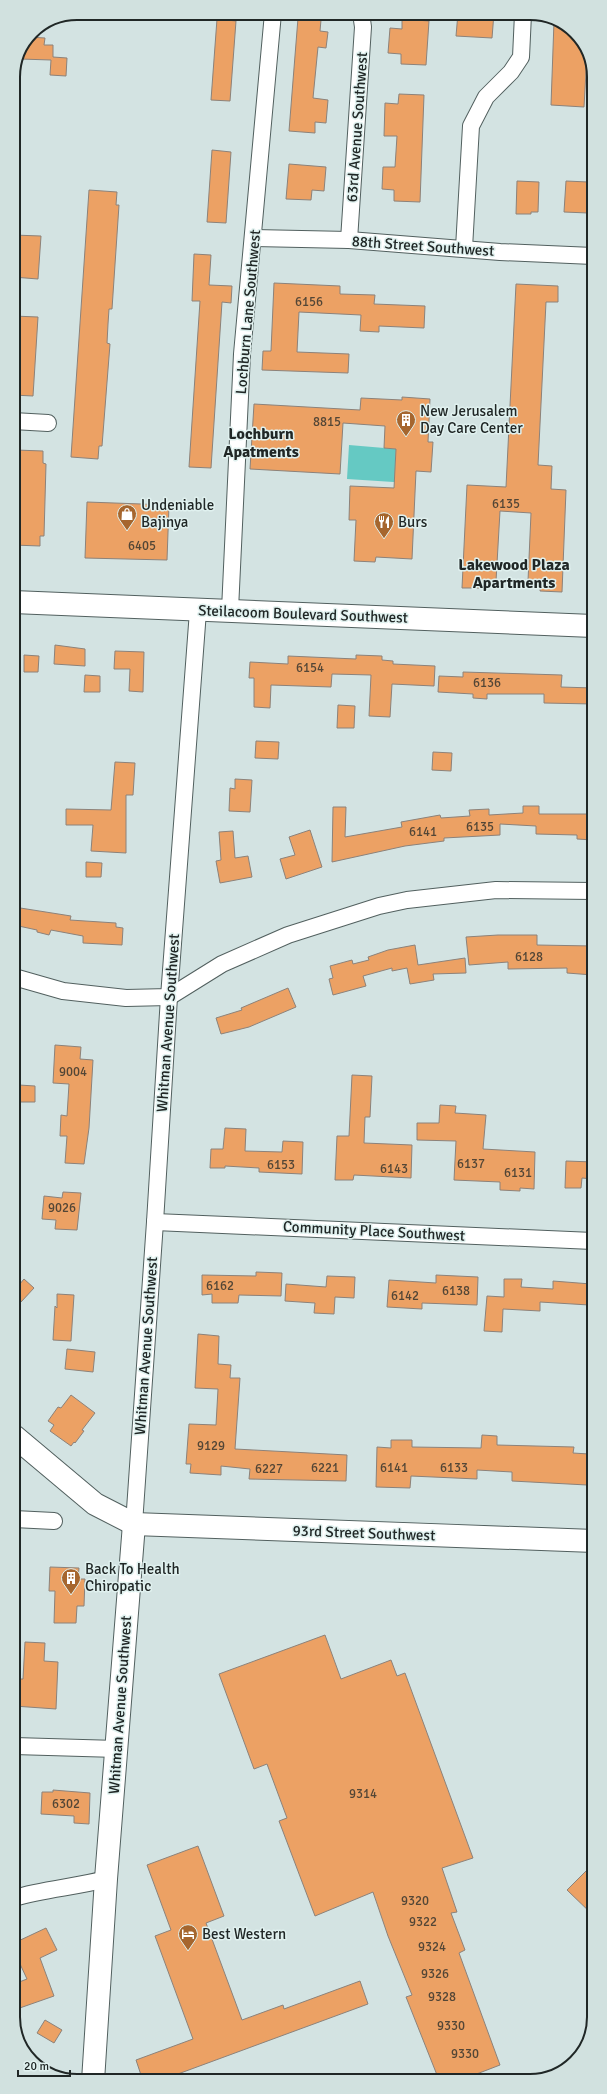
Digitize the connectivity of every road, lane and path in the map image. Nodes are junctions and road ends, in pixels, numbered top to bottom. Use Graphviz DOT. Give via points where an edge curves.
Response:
graph roads {
  1 [pos="272,20"];
  2 [pos="362,20"];
  3 [pos="524,20"];
  4 [pos="254,238"];
  5 [pos="350,240"];
  6 [pos="464,248"];
  7 [pos="587,256"];
  8 [pos="20,421"];
  9 [pos="48,423"];
  10 [pos="20,602"];
  11 [pos="230,610"];
  12 [pos="198,611"];
  13 [pos="587,626"];
  14 [pos="587,891"];
  15 [pos="20,979"];
  16 [pos="168,997"];
  17 [pos="155,1222"];
  18 [pos="587,1241"];
  19 [pos="20,1441"];
  20 [pos="20,1519"];
  21 [pos="54,1521"];
  22 [pos="134,1524"];
  23 [pos="587,1541"];
  24 [pos="20,1746"];
  25 [pos="117,1749"];
  26 [pos="106,1879"];
  27 [pos="20,1896"];
  28 [pos="93,2074"];
  1 -- 4 [label="street, Lochburn Lane Southwest"];
  2 -- 5 [label="street, 63rd Avenue Southwest"];
  3 -- 6 [label="street" via="521,57 511,72 486,97 471,126 466,178"];
  4 -- 5 [label="street, 88th Street Southwest"];
  4 -- 11 [label="street, Lochburn Lane Southwest" via="242,354"];
  5 -- 6 [label="street, 88th Street Southwest"];
  6 -- 7 [label="street, 88th Street Southwest"];
  8 -- 9 [label="street"];
  10 -- 12 [label="street, Steilacoom Boulevard Southwest"];
  11 -- 12 [label="street, Steilacoom Boulevard Southwest"];
  11 -- 13 [label="street, Steilacoom Boulevard Southwest"];
  12 -- 16 [label="street, Whitman Avenue Southwest"];
  14 -- 16 [label="street" via="496,890 406,900 379,906 288,935 230,960"];
  15 -- 16 [label="street" via="63,991 126,998"];
  16 -- 17 [label="street, Whitman Avenue Southwest"];
  17 -- 18 [label="street, Community Place Southwest"];
  17 -- 22 [label="street, Whitman Avenue Southwest"];
  19 -- 22 [label="street" via="96,1504"];
  20 -- 21 [label="street"];
  22 -- 23 [label="street, 93rd Street Southwest"];
  22 -- 25 [label="street, Whitman Avenue Southwest"];
  24 -- 25 [label="street"];
  25 -- 26 [label="street, Whitman Avenue Southwest"];
  26 -- 27 [label="street"];
  26 -- 28 [label="street, Whitman Avenue Southwest"];
}
